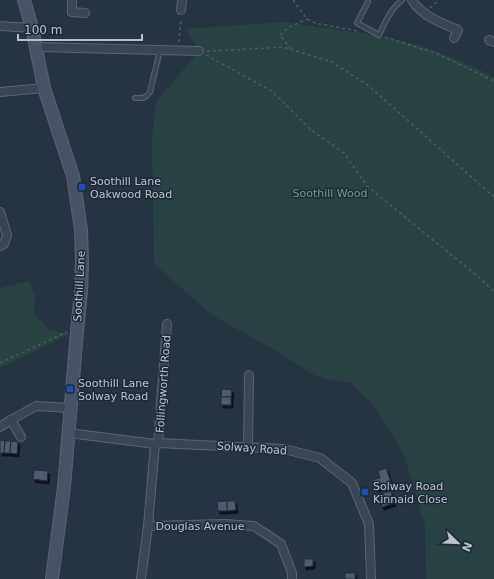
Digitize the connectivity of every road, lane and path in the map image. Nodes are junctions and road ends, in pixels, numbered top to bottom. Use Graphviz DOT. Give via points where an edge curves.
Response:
graph roads {
  1 [pos="24,0"];
  2 [pos="72,0"];
  3 [pos="182,0"];
  4 [pos="293,0"];
  5 [pos="402,0"];
  6 [pos="412,0"];
  7 [pos="439,0"];
  8 [pos="368,2"];
  9 [pos="181,10"];
  10 [pos="85,14"];
  11 [pos="424,14"];
  12 [pos="307,19"];
  13 [pos="0,26"];
  14 [pos="32,28"];
  15 [pos="360,32"];
  16 [pos="379,35"];
  17 [pos="454,38"];
  18 [pos="36,47"];
  19 [pos="291,49"];
  20 [pos="160,50"];
  21 [pos="179,50"];
  22 [pos="199,51"];
  23 [pos="494,81"];
  24 [pos="44,88"];
  25 [pos="0,92"];
  26 [pos="135,98"];
  27 [pos="494,197"];
  28 [pos="0,212"];
  29 [pos="0,246"];
  30 [pos="494,292"];
  31 [pos="167,324"];
  32 [pos="77,331"];
  33 [pos="0,363"];
  34 [pos="249,375"];
  35 [pos="70,408"];
  36 [pos="11,420"];
  37 [pos="0,427"];
  38 [pos="68,433"];
  39 [pos="22,436"];
  40 [pos="156,443"];
  41 [pos="248,447"];
  42 [pos="148,526"];
  43 [pos="52,579"];
  44 [pos="141,579"];
  45 [pos="292,579"];
  46 [pos="371,579"];
  1 -- 14 [label="main road, Soothill Lane"];
  2 -- 10 [label="street" via="72,12"];
  3 -- 9 [label="street"];
  4 -- 12 [label="path"];
  5 -- 16 [label="lane" via="386,20"];
  6 -- 11 [label="street"];
  7 -- 11 [label="path"];
  8 -- 16 [label="lane" via="357,23"];
  9 -- 21 [label="path"];
  11 -- 17 [label="street" via="458,30"];
  12 -- 15 [label="path"];
  12 -- 19 [label="path" via="291,26 280,35"];
  13 -- 14 [label="street"];
  14 -- 18 [label="main road, Soothill Lane"];
  16 -- 23 [label="path" via="438,54"];
  18 -- 20 [label="street"];
  18 -- 24 [label="main road, Soothill Lane"];
  19 -- 22 [label="path" via="283,47"];
  19 -- 27 [label="path" via="332,62 369,86"];
  20 -- 21 [label="street"];
  20 -- 26 [label="lane" via="150,92 147,97"];
  21 -- 22 [label="street"];
  22 -- 30 [label="path" via="270,90 310,129 344,153 367,186"];
  24 -- 25 [label="street"];
  24 -- 32 [label="main road, Soothill Lane" via="73,176 82,262"];
  28 -- 29 [label="street" via="7,235 4,244"];
  31 -- 40 [label="street, Follingworth Road"];
  32 -- 33 [label="path" via="70,331"];
  32 -- 35 [label="main road, Soothill Lane"];
  34 -- 41 [label="street"];
  35 -- 36 [label="street" via="36,406"];
  35 -- 38 [label="main road, Soothill Lane"];
  36 -- 37 [label="street"];
  36 -- 39 [label="street"];
  38 -- 40 [label="street, Solway Road"];
  38 -- 43 [label="main road, Soothill Lane" via="64,488"];
  40 -- 41 [label="street, Solway Road"];
  40 -- 42 [label="street, Follingworth Road"];
  41 -- 46 [label="street, Solway Road" via="284,449 320,458 352,483 370,524"];
  42 -- 44 [label="street, Follingworth Road"];
  42 -- 45 [label="street, Douglas Avenue" via="254,526 281,544"];
}
